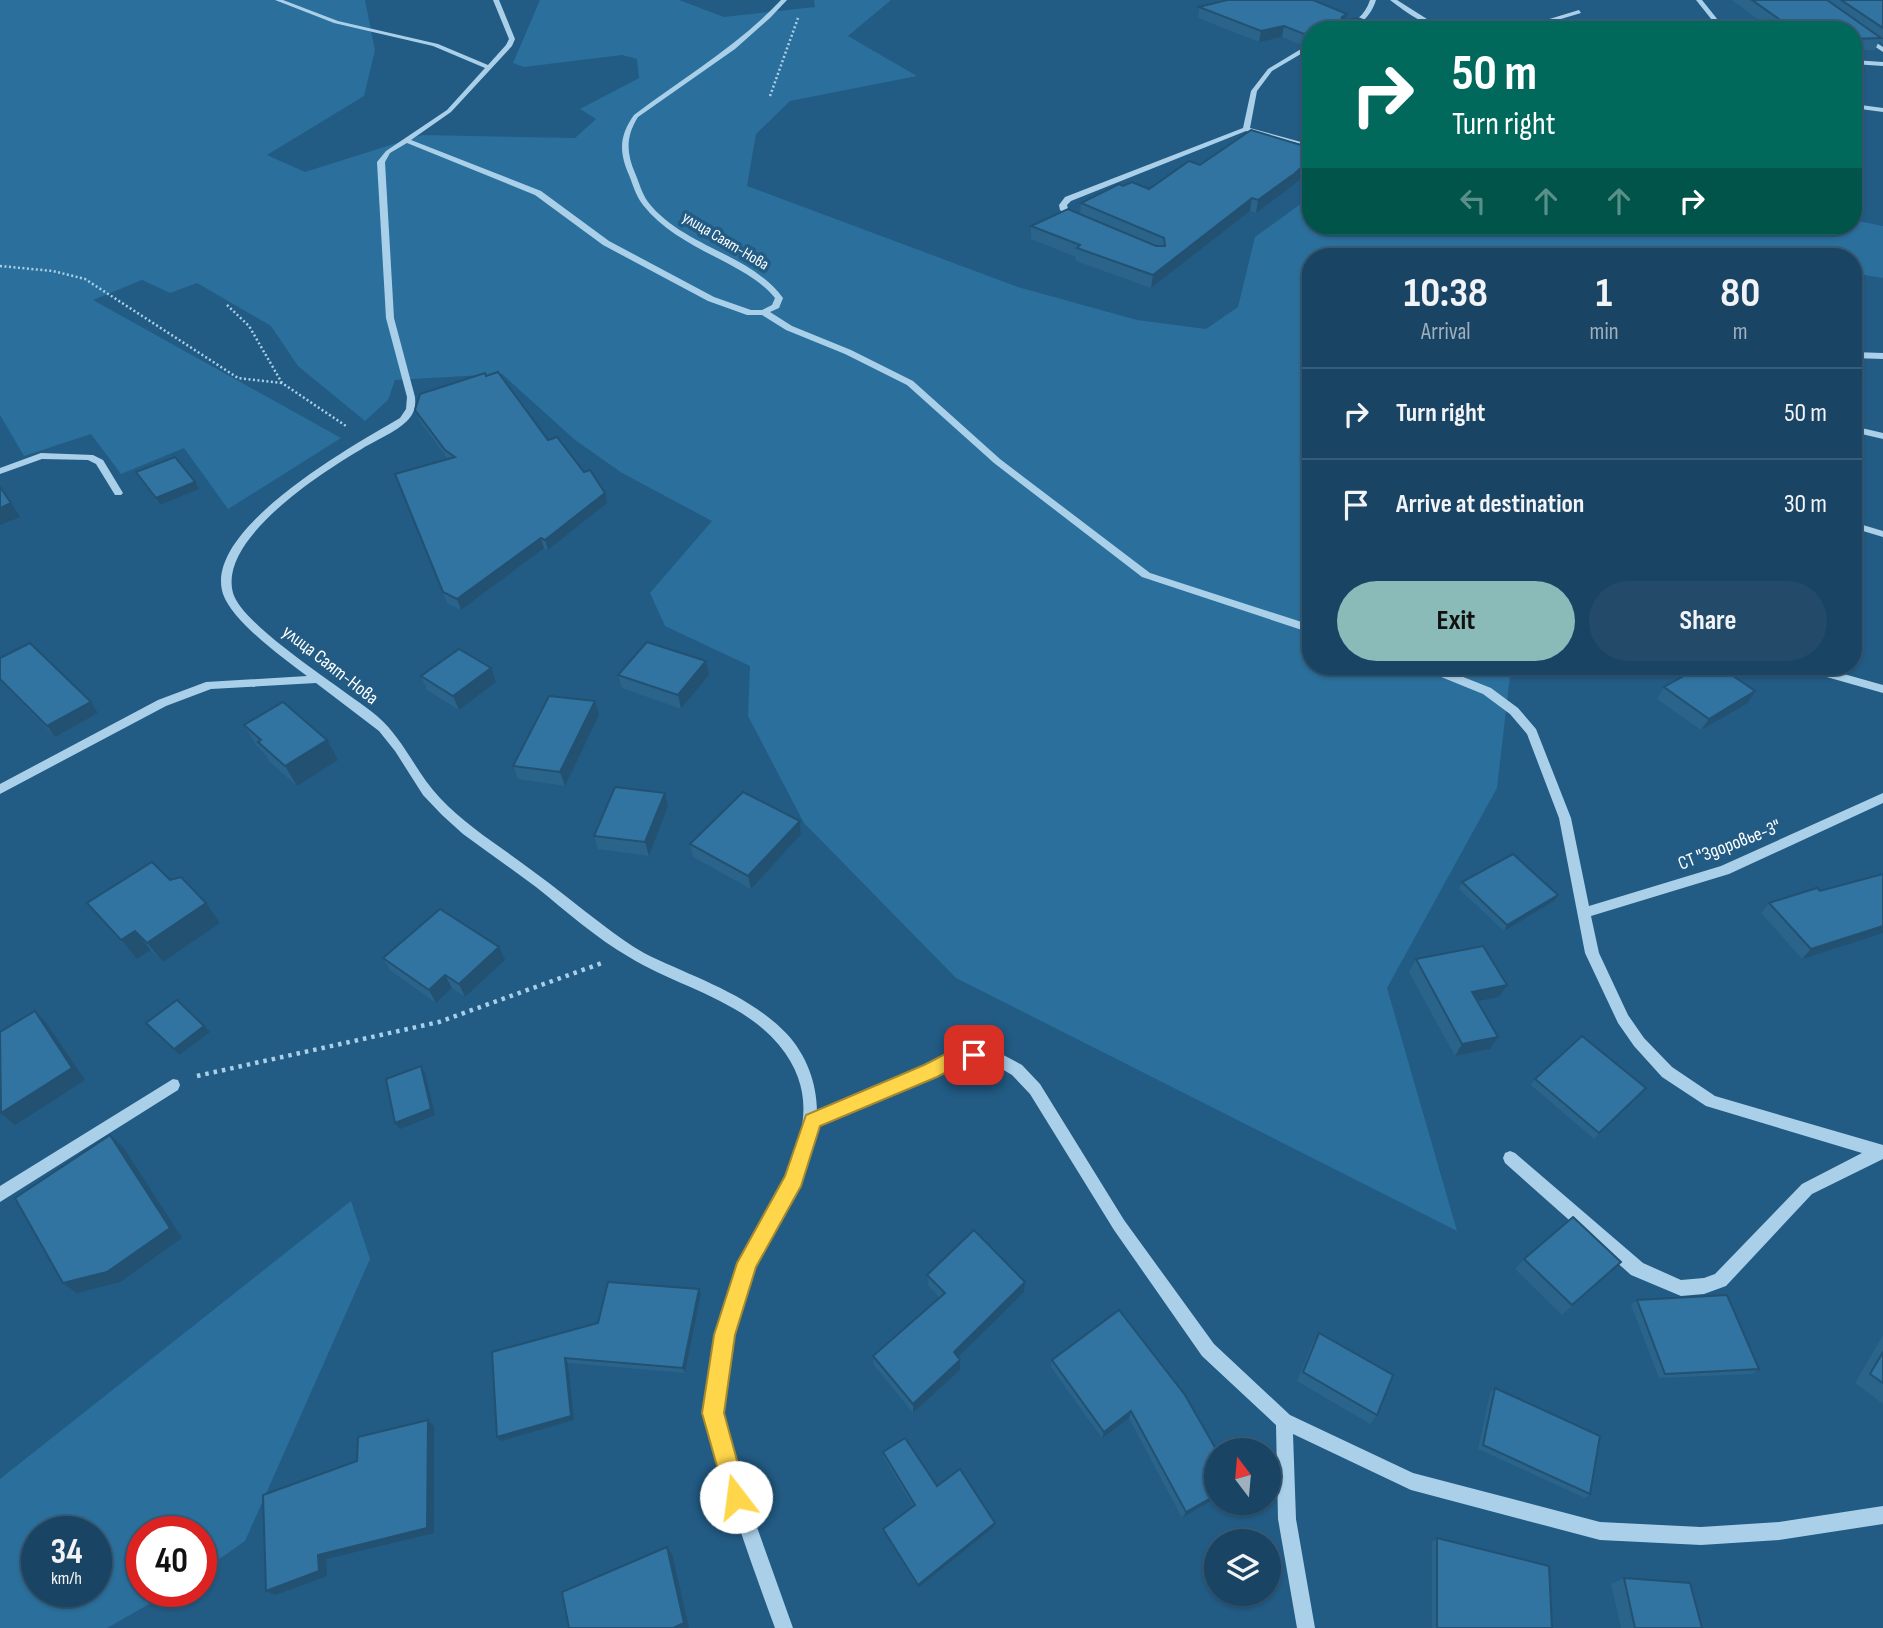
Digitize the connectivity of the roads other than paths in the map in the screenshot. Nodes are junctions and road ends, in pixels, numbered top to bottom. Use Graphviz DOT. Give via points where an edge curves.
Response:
graph roads {
  1 [pos="278,0"];
  2 [pos="496,0"];
  3 [pos="1373,0"];
  4 [pos="1393,0"];
  5 [pos="1699,0"];
  6 [pos="783,2"];
  7 [pos="1579,12"];
  8 [pos="1361,21"];
  9 [pos="1427,21"];
  10 [pos="1548,21"];
  11 [pos="1716,21"];
  12 [pos="1862,36"];
  13 [pos="1302,50"];
  14 [pos="1883,50"];
  15 [pos="1862,63"];
  16 [pos="1883,64"];
  17 [pos="488,67"];
  18 [pos="1862,107"];
  19 [pos="1883,110"];
  20 [pos="1246,129"];
  21 [pos="406,140"];
  22 [pos="1299,144"];
  23 [pos="1082,221"];
  24 [pos="764,312"];
  25 [pos="1862,355"];
  26 [pos="1883,356"];
  27 [pos="1862,431"];
  28 [pos="1883,436"];
  29 [pos="0,471"];
  30 [pos="118,493"];
  31 [pos="1862,528"];
  32 [pos="1883,534"];
  33 [pos="1302,626"];
  34 [pos="1448,675"];
  35 [pos="1833,675"];
  36 [pos="319,679"];
  37 [pos="1883,689"];
  38 [pos="0,789"];
  39 [pos="1883,798"];
  40 [pos="1584,913"];
  41 [pos="173,1085"];
  42 [pos="812,1121"];
  43 [pos="1881,1152"];
  44 [pos="1510,1157"];
  45 [pos="0,1195"];
  46 [pos="1284,1421"];
  47 [pos="1883,1516"];
  48 [pos="784,1628"];
  49 [pos="1307,1628"];
  1 -- 17 [label="street" via="341,24 405,34 444,46"];
  2 -- 17 [label="street, улица Саят-Нова" via="512,39"];
  3 -- 8 [label="street"];
  4 -- 9 [label="street"];
  5 -- 11 [label="street"];
  6 -- 24 [label="street, улица Саят-Нова" via="717,60 636,116 622,142 645,203 674,228 768,284 779,298 776,306"];
  7 -- 10 [label="street"];
  12 -- 14 [label="street"];
  13 -- 20 [label="street" via="1270,70 1254,90"];
  15 -- 16 [label="street"];
  17 -- 21 [label="street, улица Саят-Нова" via="449,111"];
  18 -- 19 [label="street"];
  20 -- 22 [label="street"];
  20 -- 23 [label="lane" via="1068,199 1064,210"];
  21 -- 24 [label="street" via="538,193 606,243 711,299 750,313"];
  21 -- 36 [label="street, улица Саят-Нова" via="381,162 390,318 411,409 402,421 310,478 262,515 235,548 227,572 228,593 246,619"];
  24 -- 33 [label="lane" via="910,383 997,461 1146,575"];
  25 -- 26 [label="street"];
  27 -- 28 [label="street"];
  29 -- 30 [label="lane" via="41,456 90,457 100,462"];
  31 -- 32 [label="street"];
  34 -- 40 [label="street" via="1487,691 1532,732 1564,818"];
  35 -- 37 [label="street"];
  36 -- 38 [label="street" via="210,685 187,692"];
  36 -- 42 [label="street, улица Саят-Нова" via="391,736 441,807 631,952 719,992 769,1027 801,1066 810,1091"];
  39 -- 40 [label="street, СТ \"Здоровье-3\"" via="1725,870"];
  40 -- 43 [label="street" via="1592,953 1623,1019 1667,1072 1711,1101"];
  41 -- 45 [label="street"];
  42 -- 46 [label="lane" via="959,1056 989,1054 1017,1070 1035,1089 1119,1225 1208,1350"];
  42 -- 48 [label="street" via="794,1180 747,1263 724,1335 713,1413 736,1497"];
  43 -- 44 [label="street" via="1807,1189 1720,1280 1681,1288 1637,1269"];
  46 -- 47 [label="street" via="1411,1481 1600,1531 1701,1536 1779,1531"];
  46 -- 49 [label="street" via="1287,1519"];
}
